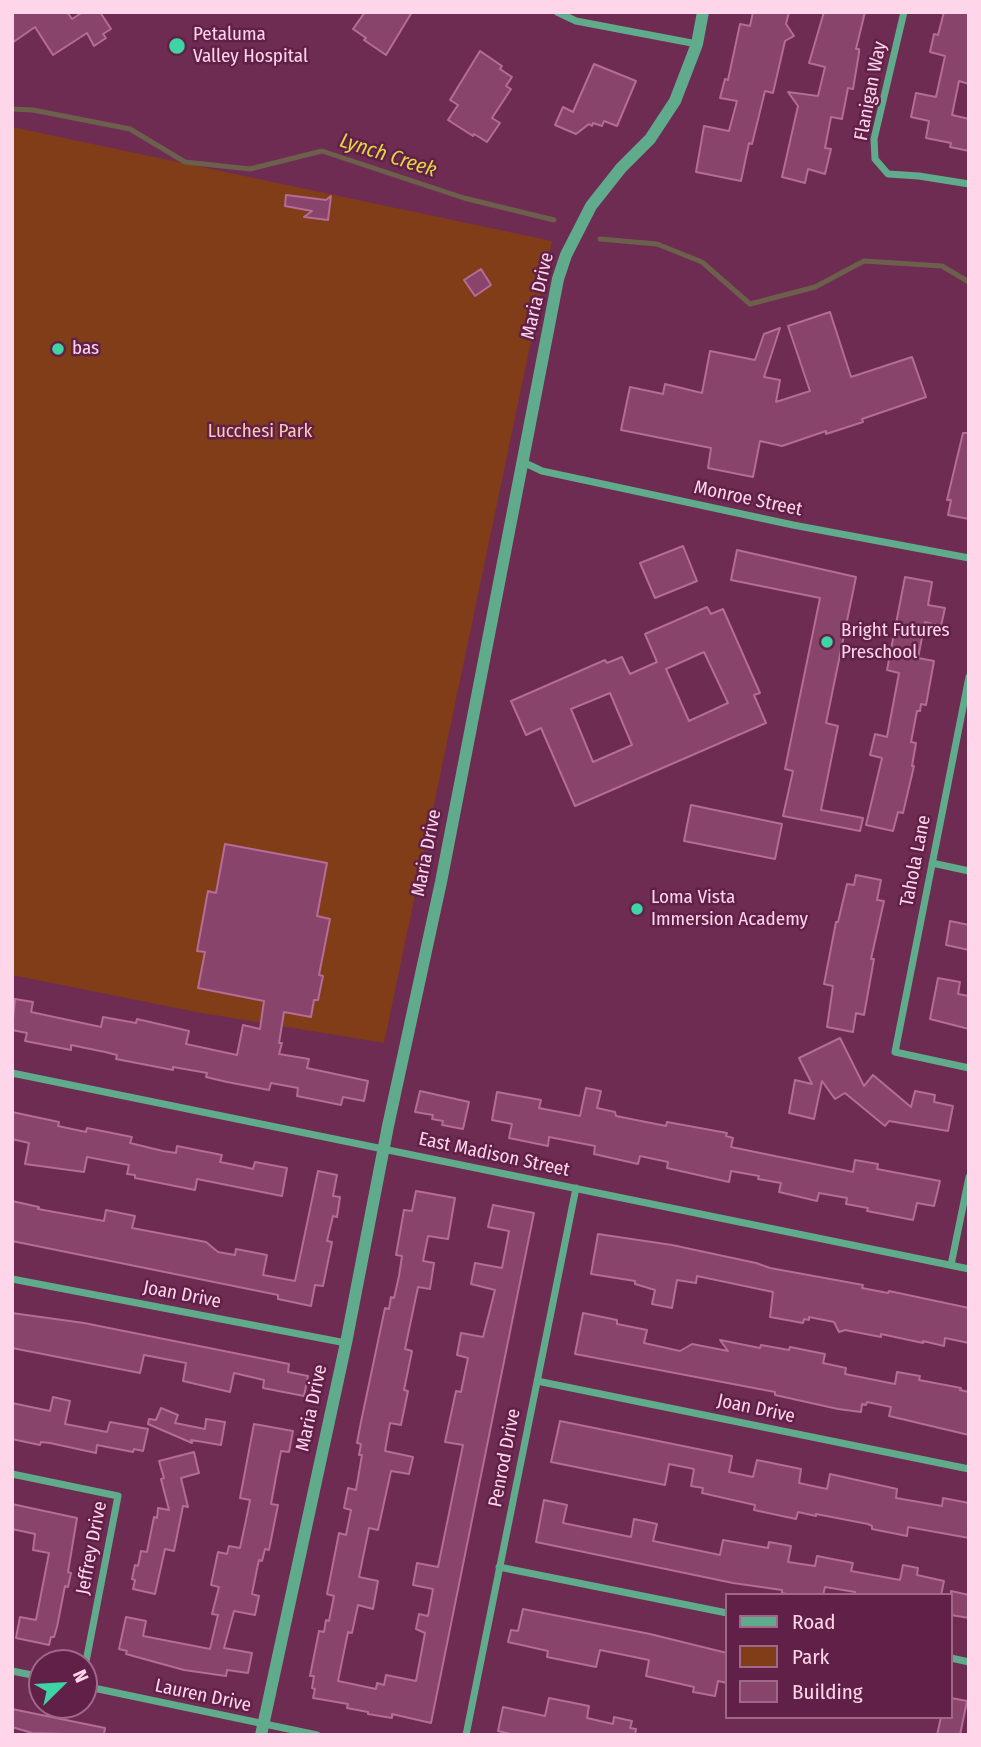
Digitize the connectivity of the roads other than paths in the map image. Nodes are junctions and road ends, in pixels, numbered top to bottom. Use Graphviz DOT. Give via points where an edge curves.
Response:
graph roads {
  1 [pos="557,12"];
  2 [pos="704,12"];
  3 [pos="904,12"];
  4 [pos="697,44"];
  5 [pos="969,184"];
  6 [pos="523,462"];
  7 [pos="969,558"];
  8 [pos="969,677"];
  9 [pos="932,863"];
  10 [pos="969,871"];
  11 [pos="969,1068"];
  12 [pos="12,1073"];
  13 [pos="385,1149"];
  14 [pos="969,1177"];
  15 [pos="576,1188"];
  16 [pos="951,1265"];
  17 [pos="969,1269"];
  18 [pos="12,1279"];
  19 [pos="346,1343"];
  20 [pos="537,1381"];
  21 [pos="969,1469"];
  22 [pos="12,1474"];
  23 [pos="499,1567"];
  24 [pos="726,1613"];
  25 [pos="88,1649"];
  26 [pos="98,1689"];
  27 [pos="262,1730"];
  28 [pos="317,1735"];
  29 [pos="466,1735"];
  1 -- 4 [label="street" via="576,21"];
  2 -- 4 [label="street, Maria Drive"];
  3 -- 5 [label="street, Flanigan Way" via="874,139 875,159 887,174"];
  4 -- 6 [label="street, Maria Drive" via="675,101 650,139 591,206 566,255"];
  6 -- 7 [label="street, Monroe Street" via="542,471"];
  6 -- 13 [label="street, Maria Drive"];
  8 -- 9 [label="street, Tahola Lane"];
  9 -- 10 [label="street"];
  9 -- 11 [label="street, Tahola Lane" via="895,1052"];
  12 -- 13 [label="street, East Madison Street"];
  13 -- 15 [label="street, East Madison Street"];
  13 -- 19 [label="street, Maria Drive"];
  14 -- 16 [label="street"];
  15 -- 16 [label="street, East Madison Street"];
  15 -- 20 [label="street, Penrod Drive"];
  16 -- 17 [label="street, East Madison Street"];
  18 -- 19 [label="street, Joan Drive"];
  19 -- 27 [label="street, Maria Drive"];
  20 -- 21 [label="street, Joan Drive"];
  20 -- 23 [label="street, Penrod Drive"];
  22 -- 25 [label="street, Jeffrey Drive" via="118,1496"];
  23 -- 24 [label="street"];
  23 -- 29 [label="street, Penrod Drive"];
  26 -- 27 [label="street, Lauren Drive"];
  27 -- 28 [label="street, Lauren Drive"];
}
